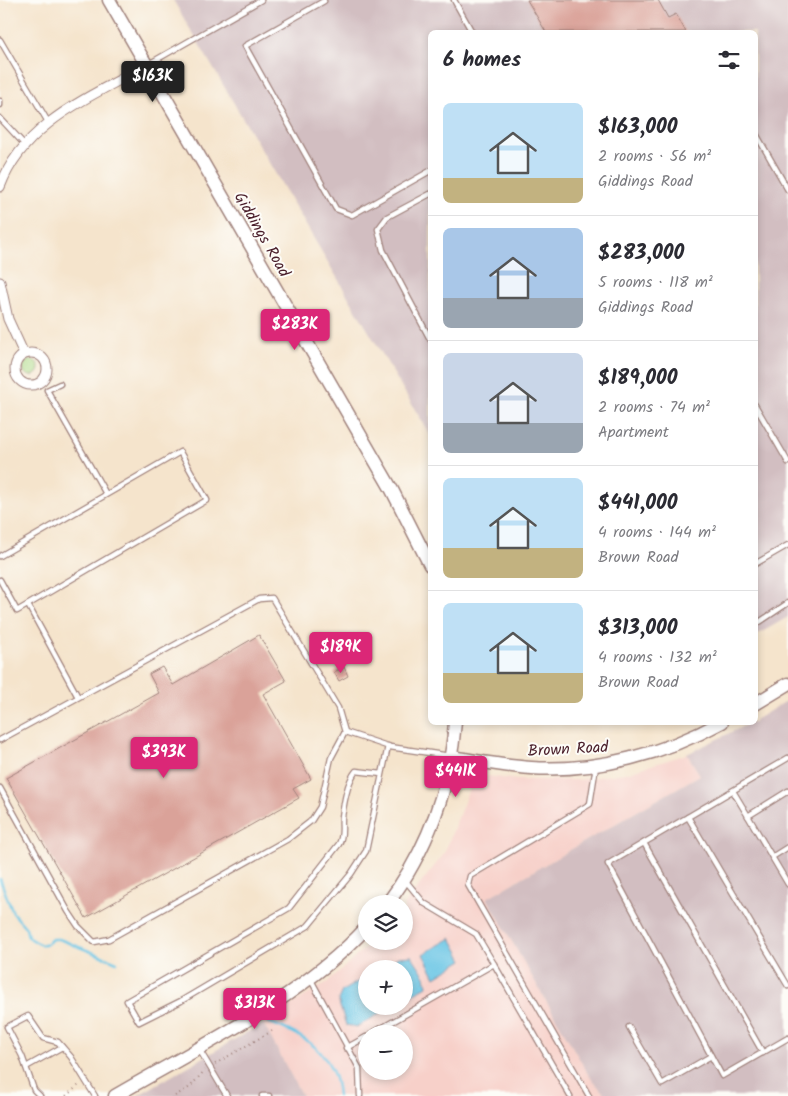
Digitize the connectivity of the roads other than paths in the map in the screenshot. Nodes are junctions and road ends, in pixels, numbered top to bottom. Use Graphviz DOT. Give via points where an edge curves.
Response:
graph roads {
  1 [pos="109,0"];
  2 [pos="261,0"];
  3 [pos="324,0"];
  4 [pos="454,0"];
  5 [pos="471,30"];
  6 [pos="0,40"];
  7 [pos="147,65"];
  8 [pos="0,101"];
  9 [pos="0,105"];
  10 [pos="0,118"];
  11 [pos="48,122"];
  12 [pos="758,137"];
  13 [pos="24,144"];
  14 [pos="428,172"];
  15 [pos="0,187"];
  16 [pos="788,190"];
  17 [pos="428,195"];
  18 [pos="0,282"];
  19 [pos="428,335"];
  20 [pos="24,354"];
  21 [pos="60,384"];
  22 [pos="758,415"];
  23 [pos="788,462"];
  24 [pos="106,494"];
  25 [pos="788,545"];
  26 [pos="0,556"];
  27 [pos="428,561"];
  28 [pos="758,562"];
  29 [pos="0,580"];
  30 [pos="788,603"];
  31 [pos="28,604"];
  32 [pos="758,623"];
  33 [pos="788,684"];
  34 [pos="78,697"];
  35 [pos="758,702"];
  36 [pos="455,725"];
  37 [pos="715,725"];
  38 [pos="345,732"];
  39 [pos="0,740"];
  40 [pos="388,746"];
  41 [pos="451,756"];
  42 [pos="788,758"];
  43 [pos="596,765"];
  44 [pos="382,774"];
  45 [pos="0,788"];
  46 [pos="733,791"];
  47 [pos="788,791"];
  48 [pos="748,816"];
  49 [pos="688,817"];
  50 [pos="644,843"];
  51 [pos="788,847"];
  52 [pos="772,857"];
  53 [pos="404,879"];
  54 [pos="788,884"];
  55 [pos="393,895"];
  56 [pos="358,936"];
  57 [pos="494,964"];
  58 [pos="310,978"];
  59 [pos="788,986"];
  60 [pos="388,1025"];
  61 [pos="629,1027"];
  62 [pos="788,1038"];
  63 [pos="358,1041"];
  64 [pos="62,1047"];
  65 [pos="199,1047"];
  66 [pos="346,1048"];
  67 [pos="763,1053"];
  68 [pos="712,1056"];
  69 [pos="26,1067"];
  70 [pos="40,1096"];
  71 [pos="95,1096"];
  72 [pos="116,1096"];
  73 [pos="227,1096"];
  74 [pos="262,1096"];
  75 [pos="269,1096"];
  76 [pos="360,1096"];
  77 [pos="570,1096"];
  78 [pos="589,1096"];
  1 -- 7 [label="main road, Giddings Road"];
  2 -- 7 [label="lane"];
  3 -- 14 [label="lane" via="245,46 336,209 352,215"];
  4 -- 5 [label="lane"];
  6 -- 11 [label="lane"];
  7 -- 11 [label="street"];
  7 -- 27 [label="main road, Giddings Road" via="392,490"];
  8 -- 9 [label="lane"];
  10 -- 13 [label="lane"];
  11 -- 13 [label="street"];
  12 -- 16 [label="lane"];
  13 -- 15 [label="street" via="12,160"];
  17 -- 19 [label="lane" via="387,217 378,229 383,250"];
  18 -- 20 [label="street" via="8,319"];
  21 -- 24 [label="lane" via="47,390"];
  22 -- 23 [label="lane"];
  24 -- 26 [label="lane"];
  24 -- 31 [label="lane" via="180,452 208,500"];
  25 -- 28 [label="lane"];
  29 -- 31 [label="lane" via="17,611"];
  30 -- 32 [label="lane"];
  31 -- 34 [label="lane"];
  33 -- 35 [label="main road"];
  34 -- 38 [label="lane" via="259,600 272,598 338,708"];
  34 -- 39 [label="lane"];
  36 -- 41 [label="main road"];
  37 -- 43 [label="main road, Brown Road" via="661,750"];
  38 -- 40 [label="lane"];
  38 -- 45 [label="lane" via="331,758 320,807 311,821 288,839 109,940 94,942 78,926"];
  40 -- 41 [label="lane" via="435,756"];
  40 -- 44 [label="lane"];
  41 -- 43 [label="main road, Brown Road" via="529,768"];
  41 -- 53 [label="main road" via="434,820"];
  42 -- 46 [label="lane"];
  43 -- 78 [label="lane" via="590,804 470,876 468,885"];
  44 -- 44 [label="lane" via="366,851 308,926 139,1022 128,1001 289,908 343,837 342,818 351,777 356,771"];
  46 -- 48 [label="lane"];
  46 -- 49 [label="lane"];
  47 -- 48 [label="lane"];
  48 -- 52 [label="lane"];
  49 -- 50 [label="lane"];
  49 -- 59 [label="lane"];
  50 -- 67 [label="lane"];
  50 -- 68 [label="lane" via="608,864"];
  51 -- 52 [label="lane"];
  52 -- 54 [label="lane"];
  53 -- 55 [label="main road"];
  53 -- 57 [label="lane" via="424,903 476,934"];
  56 -- 58 [label="main road"];
  57 -- 60 [label="lane"];
  57 -- 77 [label="lane"];
  58 -- 65 [label="main road"];
  58 -- 66 [label="lane"];
  61 -- 68 [label="lane" via="662,1084"];
  62 -- 67 [label="lane"];
  63 -- 66 [label="lane"];
  64 -- 69 [label="lane"];
  64 -- 69 [label="lane" via="58,1042 43,1038 28,1016 7,1028"];
  64 -- 71 [label="lane"];
  65 -- 72 [label="main road"];
  65 -- 73 [label="lane"];
  66 -- 76 [label="lane" via="359,1068"];
  67 -- 68 [label="lane" via="722,1076"];
  69 -- 70 [label="lane" via="34,1090"];
  74 -- 75 [label="lane"];
}
